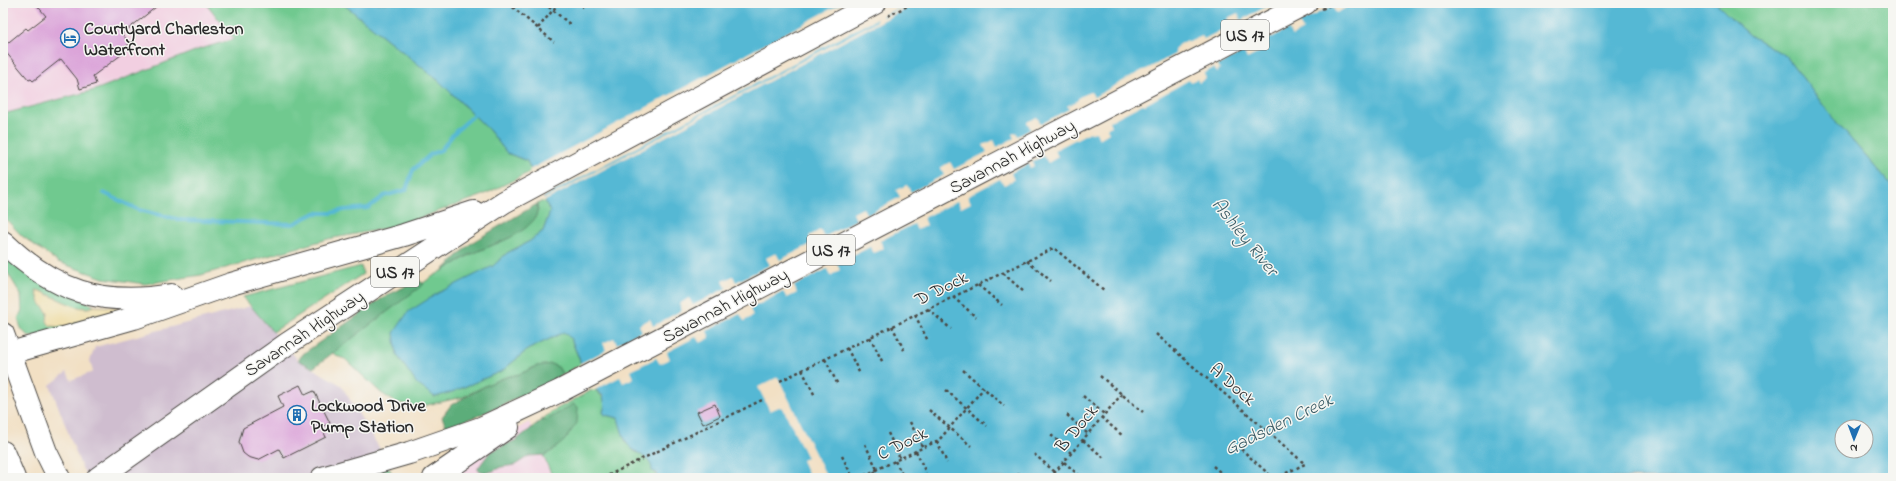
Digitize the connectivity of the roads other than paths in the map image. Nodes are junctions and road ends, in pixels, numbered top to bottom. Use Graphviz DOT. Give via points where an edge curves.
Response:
graph roads {
  1 [pos="875,3"];
  2 [pos="1306,3"];
  3 [pos="509,200"];
  4 [pos="3,242"];
  5 [pos="231,284"];
  6 [pos="5,348"];
  7 [pos="560,391"];
  8 [pos="3,452"];
  9 [pos="14,478"];
  10 [pos="59,478"];
  11 [pos="98,478"];
  12 [pos="322,478"];
  13 [pos="434,478"];
  1 -- 3 [label="main road, Savannah Highway / US 17"];
  2 -- 7 [label="main road, Savannah Highway / US 17"];
  3 -- 5 [label="main road" via="391,238"];
  3 -- 11 [label="main road, Savannah Highway / US 17" via="287,344"];
  4 -- 5 [label="main road" via="22,261 49,279 74,290 114,299 153,298"];
  5 -- 6 [label="main road" via="134,318"];
  6 -- 10 [label="main road" via="46,452"];
  7 -- 12 [label="main road, Savannah Highway / US 17" via="481,428 409,453"];
  7 -- 13 [label="main road"];
  8 -- 9 [label="main road"];
}
